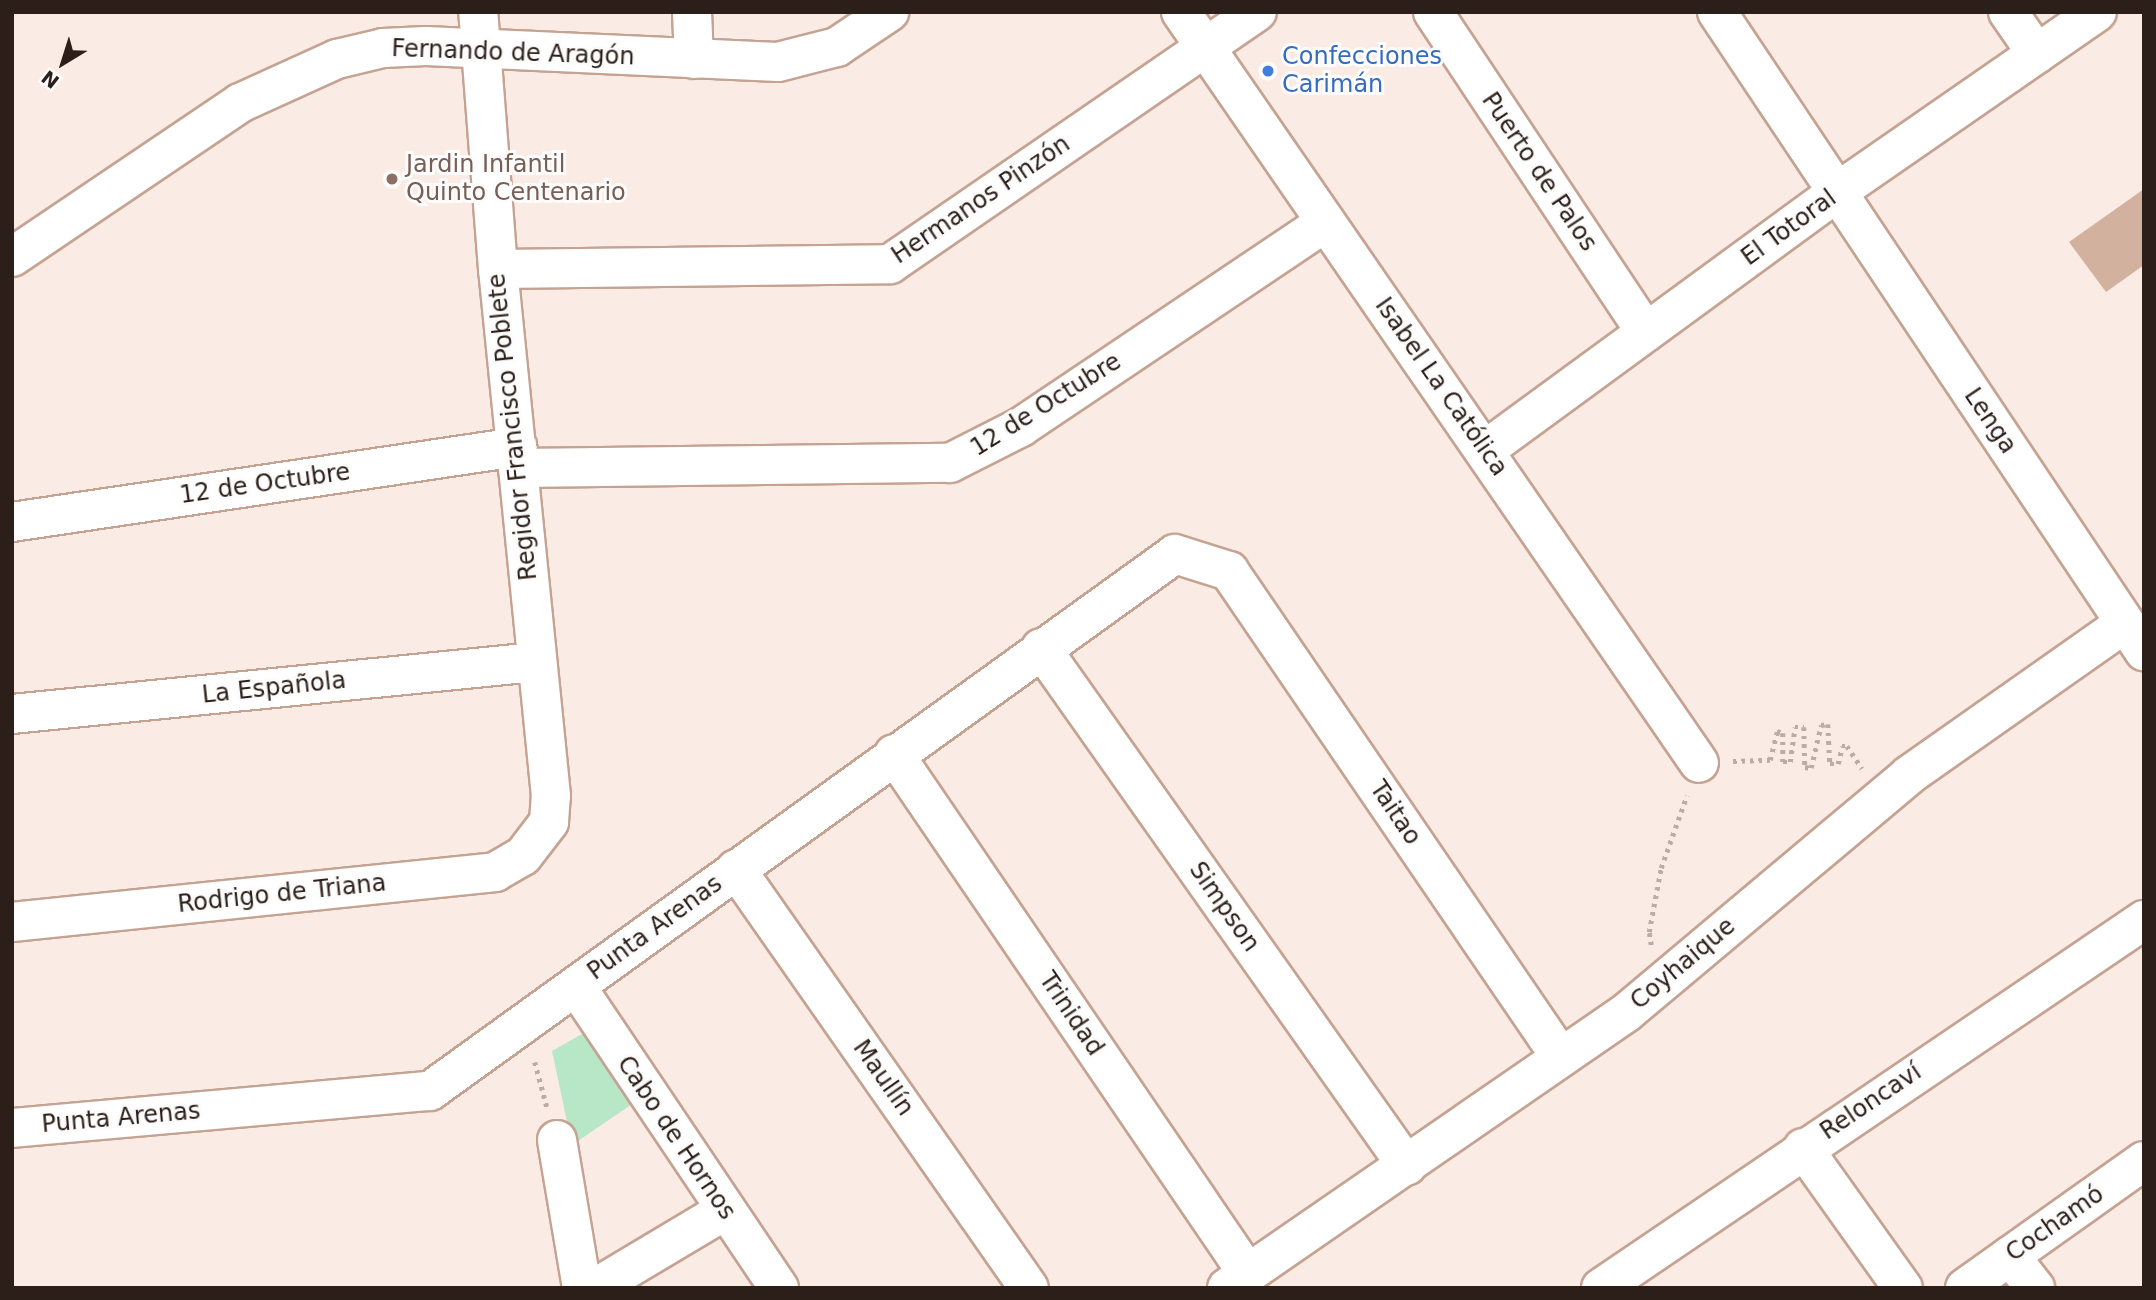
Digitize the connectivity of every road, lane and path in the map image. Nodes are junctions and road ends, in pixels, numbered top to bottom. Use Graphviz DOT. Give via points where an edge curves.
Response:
graph roads {
  1 [pos="478,12"];
  2 [pos="692,12"];
  3 [pos="889,12"];
  4 [pos="1181,12"];
  5 [pos="1257,12"];
  6 [pos="1433,12"];
  7 [pos="1717,12"];
  8 [pos="2008,12"];
  9 [pos="2097,12"];
  10 [pos="1205,48"];
  11 [pos="482,51"];
  12 [pos="2037,54"];
  13 [pos="694,59"];
  14 [pos="1837,192"];
  15 [pos="1326,222"];
  16 [pos="12,257"];
  17 [pos="498,269"];
  18 [pos="1646,332"];
  19 [pos="1485,450"];
  20 [pos="517,458"];
  21 [pos="12,522"];
  22 [pos="1229,571"];
  23 [pos="2134,637"];
  24 [pos="1041,648"];
  25 [pos="536,662"];
  26 [pos="12,715"];
  27 [pos="894,754"];
  28 [pos="1699,763"];
  29 [pos="1866,774"];
  30 [pos="539,838"];
  31 [pos="736,869"];
  32 [pos="2144,920"];
  33 [pos="12,922"];
  34 [pos="1652,953"];
  35 [pos="576,986"];
  36 [pos="524,1024"];
  37 [pos="1560,1056"];
  38 [pos="12,1128"];
  39 [pos="557,1140"];
  40 [pos="1803,1148"];
  41 [pos="2144,1161"];
  42 [pos="1407,1167"];
  43 [pos="724,1211"];
  44 [pos="2010,1256"];
  45 [pos="1238,1281"];
  46 [pos="582,1288"];
  47 [pos="595,1288"];
  48 [pos="779,1288"];
  49 [pos="1029,1288"];
  50 [pos="1601,1288"];
  51 [pos="1903,1288"];
  52 [pos="1965,1288"];
  53 [pos="2035,1288"];
  1 -- 11 [label="street, Regidor Francisco Poblete"];
  2 -- 13 [label="street"];
  3 -- 13 [label="street, Fernando de Aragón" via="837,47 778,62"];
  4 -- 10 [label="street, Isabel La Católica"];
  5 -- 10 [label="street, Hermanos Pinzón"];
  6 -- 18 [label="street, Puerto de Palos"];
  7 -- 14 [label="street, Lenga"];
  8 -- 12 [label="street"];
  9 -- 12 [label="street, El Totoral"];
  10 -- 15 [label="street, Isabel La Católica"];
  10 -- 17 [label="street, Hermanos Pinzón" via="890,264"];
  11 -- 13 [label="street, Fernando de Aragón"];
  11 -- 16 [label="street, Fernando de Aragón" via="383,48 303,71 240,103"];
  11 -- 17 [label="street, Regidor Francisco Poblete"];
  12 -- 14 [label="street, El Totoral"];
  14 -- 18 [label="street, El Totoral"];
  14 -- 23 [label="street, Lenga"];
  15 -- 19 [label="street, Isabel La Católica"];
  15 -- 20 [label="street, 12 de Octubre" via="1021,427 950,463"];
  17 -- 20 [label="street, Regidor Francisco Poblete"];
  18 -- 19 [label="street, El Totoral"];
  19 -- 28 [label="street, Isabel La Católica"];
  20 -- 21 [label="street, 12 de Octubre"];
  20 -- 25 [label="street, Regidor Francisco Poblete"];
  22 -- 24 [label="street, Punta Arenas" via="1175,554"];
  22 -- 37 [label="street, Taitao"];
  23 -- 37 [label="street, Coyhaique" via="1909,775 1627,1012"];
  24 -- 27 [label="street, Punta Arenas"];
  24 -- 42 [label="street, Simpson"];
  25 -- 26 [label="street, La Española"];
  25 -- 30 [label="street, Regidor Francisco Poblete" via="551,796 549,822"];
  27 -- 31 [label="street, Punta Arenas"];
  27 -- 45 [label="street, Trinidad"];
  28 -- 29 [label="path" via="1770,760 1777,732 1783,733 1783,762 1790,762 1795,727 1804,727 1805,767 1811,768 1821,724 1828,724 1830,764 1838,764 1842,746 1847,746"];
  28 -- 34 [label="path" via="1661,868 1649,932"];
  30 -- 33 [label="street, Rodrigo de Triana" via="523,856 495,872"];
  31 -- 35 [label="street, Punta Arenas"];
  31 -- 49 [label="street, Maullín"];
  32 -- 40 [label="street, Reloncaví"];
  35 -- 36 [label="street, Punta Arenas"];
  35 -- 43 [label="street, Cabo de Hornos"];
  36 -- 38 [label="street, Punta Arenas" via="430,1091"];
  36 -- 39 [label="path"];
  37 -- 42 [label="street, Coyhaique"];
  39 -- 46 [label="street"];
  40 -- 50 [label="street, Reloncaví"];
  40 -- 51 [label="street"];
  41 -- 44 [label="street, Cochamó"];
  42 -- 45 [label="street, Coyhaique"];
  43 -- 47 [label="street"];
  43 -- 48 [label="street, Cabo de Hornos"];
  44 -- 52 [label="street, Cochamó"];
  44 -- 53 [label="street"];
}
